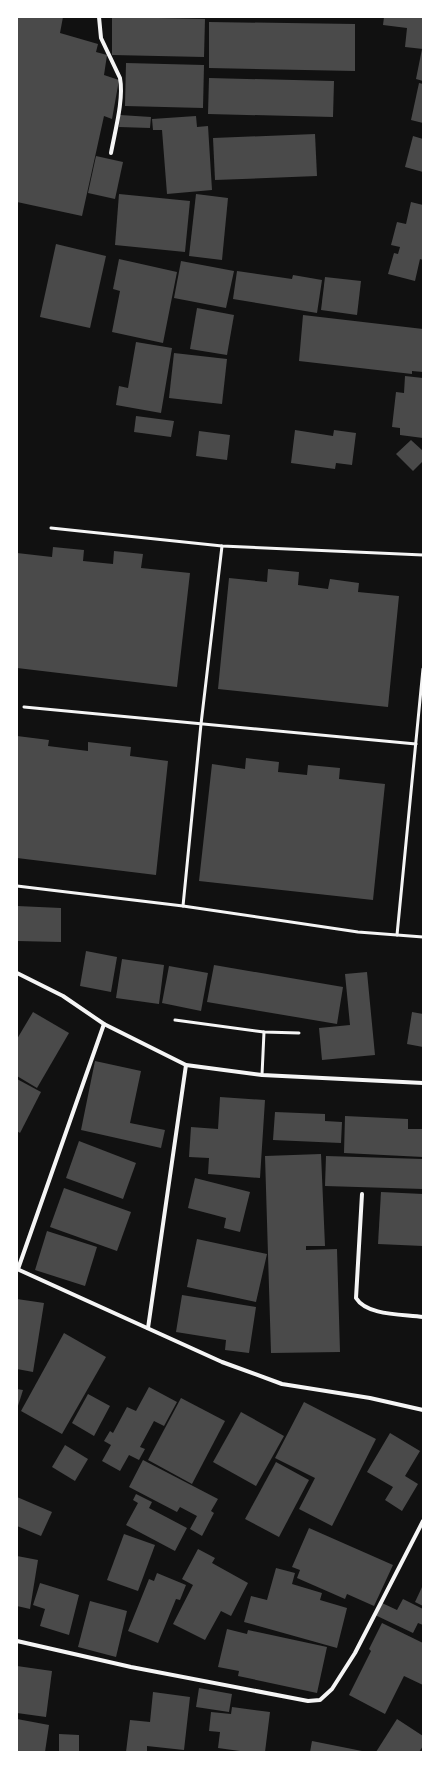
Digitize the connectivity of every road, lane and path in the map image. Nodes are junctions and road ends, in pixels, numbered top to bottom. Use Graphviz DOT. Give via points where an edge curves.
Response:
graph roads {
  1 [pos="98,17"];
  2 [pos="111,153"];
  3 [pos="50,528"];
  4 [pos="222,546"];
  5 [pos="423,555"];
  6 [pos="423,670"];
  7 [pos="24,707"];
  8 [pos="201,724"];
  9 [pos="416,744"];
  10 [pos="17,886"];
  11 [pos="183,906"];
  12 [pos="397,935"];
  13 [pos="423,937"];
  14 [pos="17,973"];
  15 [pos="175,1020"];
  16 [pos="104,1024"];
  17 [pos="264,1032"];
  18 [pos="299,1033"];
  19 [pos="186,1065"];
  20 [pos="262,1075"];
  21 [pos="423,1083"];
  22 [pos="362,1194"];
  23 [pos="17,1269"];
  24 [pos="423,1317"];
  25 [pos="148,1328"];
  26 [pos="423,1410"];
  27 [pos="423,1521"];
  28 [pos="17,1641"];
  1 -- 2 [label="street" via="102,38 121,84"];
  3 -- 4 [label="lane"];
  4 -- 5 [label="lane"];
  4 -- 8 [label="lane"];
  6 -- 9 [label="lane"];
  7 -- 8 [label="lane"];
  8 -- 9 [label="lane"];
  8 -- 11 [label="lane"];
  9 -- 12 [label="lane"];
  10 -- 11 [label="lane"];
  11 -- 12 [label="lane" via="358,932"];
  12 -- 13 [label="lane"];
  14 -- 16 [label="street" via="63,996"];
  15 -- 17 [label="lane"];
  16 -- 19 [label="street"];
  16 -- 23 [label="street"];
  17 -- 18 [label="lane"];
  17 -- 20 [label="lane"];
  19 -- 20 [label="street"];
  19 -- 25 [label="street"];
  20 -- 21 [label="street"];
  22 -- 24 [label="street" via="356,1298 359,1303 371,1310"];
  23 -- 25 [label="street"];
  25 -- 26 [label="street" via="222,1362 282,1384 370,1398"];
  27 -- 28 [label="street" via="356,1653 332,1689 320,1700 308,1701"];
}
